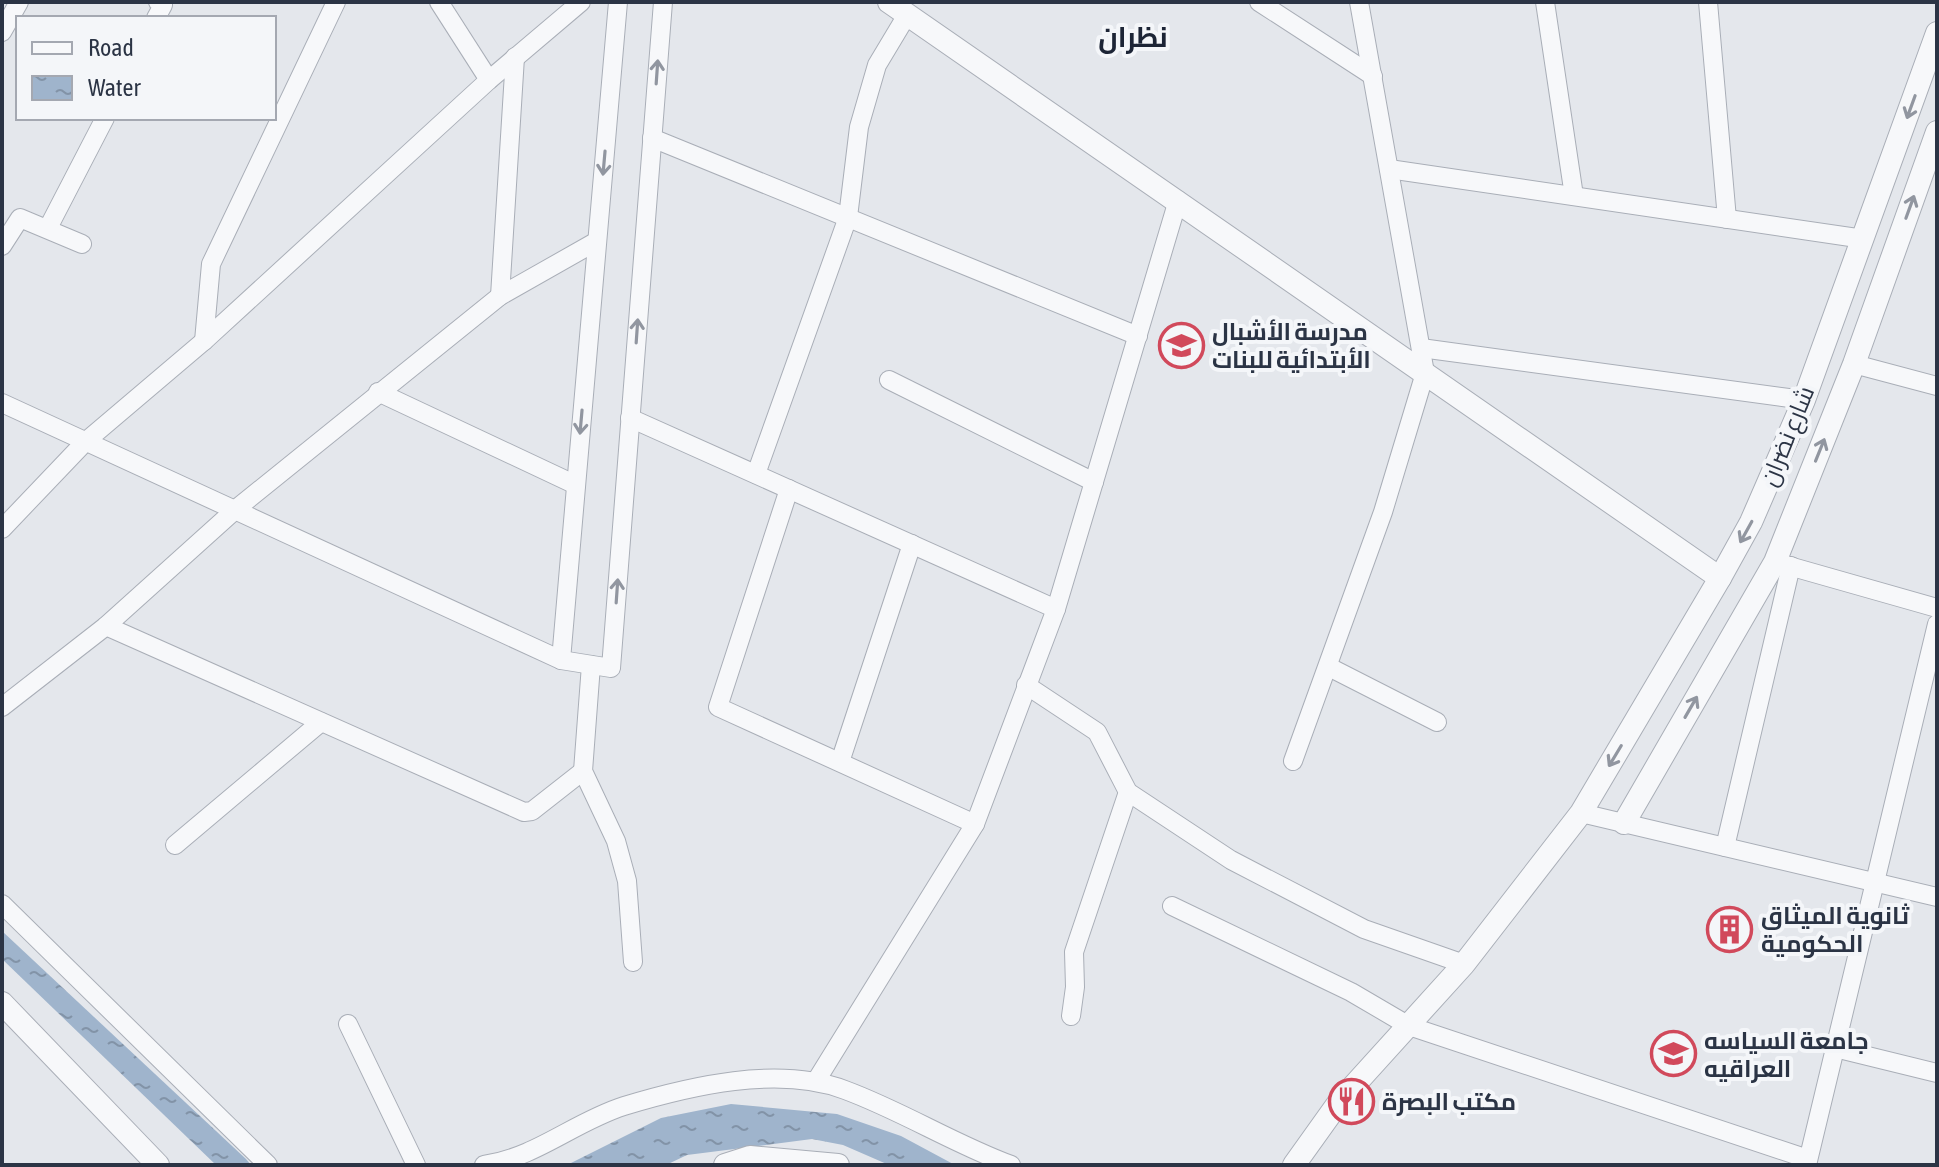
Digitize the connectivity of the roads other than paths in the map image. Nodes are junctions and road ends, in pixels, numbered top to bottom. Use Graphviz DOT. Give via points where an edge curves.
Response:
graph roads {
  1 [pos="19,2"];
  2 [pos="336,2"];
  3 [pos="439,2"];
  4 [pos="581,2"];
  5 [pos="618,2"];
  6 [pos="663,2"];
  7 [pos="889,2"];
  8 [pos="1259,2"];
  9 [pos="1359,2"];
  10 [pos="1545,2"];
  11 [pos="1708,2"];
  12 [pos="907,15"];
  13 [pos="2,32"];
  14 [pos="1937,33"];
  15 [pos="515,57"];
  16 [pos="1373,76"];
  17 [pos="489,80"];
  18 [pos="104,120"];
  19 [pos="1937,132"];
  20 [pos="652,138"];
  21 [pos="1389,169"];
  22 [pos="1574,196"];
  23 [pos="1178,200"];
  24 [pos="848,217"];
  25 [pos="1727,219"];
  26 [pos="48,228"];
  27 [pos="1864,239"];
  28 [pos="597,241"];
  29 [pos="82,244"];
  30 [pos="2,246"];
  31 [pos="500,296"];
  32 [pos="1138,336"];
  33 [pos="204,341"];
  34 [pos="1421,348"];
  35 [pos="1819,356"];
  36 [pos="1854,364"];
  37 [pos="1425,373"];
  38 [pos="889,380"];
  39 [pos="1937,386"];
  40 [pos="378,392"];
  41 [pos="1804,400"];
  42 [pos="2,403"];
  43 [pos="630,418"];
  44 [pos="85,442"];
  45 [pos="756,474"];
  46 [pos="1094,482"];
  47 [pos="576,485"];
  48 [pos="789,489"];
  49 [pos="236,509"];
  50 [pos="2,529"];
  51 [pos="912,544"];
  52 [pos="1783,564"];
  53 [pos="1720,578"];
  54 [pos="1937,608"];
  55 [pos="1056,609"];
  56 [pos="1937,624"];
  57 [pos="106,626"];
  58 [pos="561,660"];
  59 [pos="591,665"];
  60 [pos="1329,667"];
  61 [pos="1026,685"];
  62 [pos="2,707"];
  63 [pos="321,722"];
  64 [pos="1437,722"];
  65 [pos="1293,761"];
  66 [pos="840,762"];
  67 [pos="583,771"];
  68 [pos="1128,792"];
  69 [pos="1581,813"];
  70 [pos="1624,823"];
  71 [pos="975,824"];
  72 [pos="175,845"];
  73 [pos="1725,847"];
  74 [pos="1875,882"];
  75 [pos="1937,897"];
  76 [pos="2,904"];
  77 [pos="1172,906"];
  78 [pos="633,962"];
  79 [pos="1464,964"];
  80 [pos="2,1003"];
  81 [pos="1071,1016"];
  82 [pos="348,1024"];
  83 [pos="1409,1026"];
  84 [pos="1835,1048"];
  85 [pos="1937,1073"];
  86 [pos="816,1081"];
  87 [pos="1808,1162"];
  88 [pos="158,1165"];
  89 [pos="268,1165"];
  90 [pos="416,1165"];
  91 [pos="484,1165"];
  92 [pos="725,1165"];
  93 [pos="838,1165"];
  94 [pos="1011,1165"];
  95 [pos="1294,1165"];
  1 -- 13 [label="street"];
  2 -- 33 [label="street" via="211,264"];
  3 -- 17 [label="street"];
  4 -- 15 [label="street"];
  5 -- 28 [label="street, one-way"];
  20 -- 6 [label="street, one-way"];
  7 -- 12 [label="street"];
  8 -- 16 [label="street"];
  9 -- 16 [label="street"];
  10 -- 22 [label="street"];
  11 -- 25 [label="street"];
  12 -- 23 [label="street"];
  12 -- 24 [label="street" via="877,65 859,127"];
  14 -- 27 [label="street, شارع نضران, one-way"];
  15 -- 17 [label="street"];
  15 -- 31 [label="street"];
  16 -- 21 [label="street"];
  17 -- 33 [label="street"];
  18 -- 26 [label="street"];
  36 -- 19 [label="street, شارع نضران, one-way"];
  20 -- 24 [label="street"];
  43 -- 20 [label="street, one-way"];
  21 -- 22 [label="street"];
  21 -- 34 [label="street"];
  22 -- 25 [label="street"];
  23 -- 32 [label="street"];
  23 -- 37 [label="street"];
  24 -- 32 [label="street"];
  24 -- 45 [label="street"];
  25 -- 27 [label="street"];
  26 -- 29 [label="street"];
  26 -- 30 [label="street" via="17,219"];
  27 -- 35 [label="street, شارع نضران"];
  28 -- 31 [label="street"];
  28 -- 47 [label="street, one-way"];
  31 -- 40 [label="street"];
  32 -- 46 [label="street"];
  33 -- 44 [label="street"];
  34 -- 37 [label="street"];
  34 -- 41 [label="street"];
  35 -- 36 [label="street"];
  35 -- 41 [label="street, شارع نضران"];
  36 -- 39 [label="street"];
  52 -- 36 [label="street, شارع نضران, one-way"];
  37 -- 53 [label="street"];
  37 -- 60 [label="street"];
  38 -- 46 [label="street"];
  40 -- 47 [label="street"];
  40 -- 49 [label="street"];
  41 -- 53 [label="street, شارع نضران, one-way" via="1751,522"];
  42 -- 44 [label="street"];
  43 -- 45 [label="street"];
  59 -- 43 [label="street, one-way" via="611,668"];
  44 -- 49 [label="street"];
  44 -- 50 [label="street"];
  45 -- 48 [label="street"];
  46 -- 55 [label="street"];
  47 -- 58 [label="street"];
  48 -- 51 [label="street"];
  48 -- 66 [label="street" via="718,707"];
  49 -- 57 [label="street"];
  49 -- 58 [label="street"];
  51 -- 55 [label="street"];
  51 -- 66 [label="street"];
  52 -- 54 [label="street"];
  70 -- 52 [label="street, شارع نضران, one-way"];
  52 -- 73 [label="street"];
  53 -- 69 [label="street, شارع نضران, one-way"];
  55 -- 61 [label="street"];
  56 -- 74 [label="street"];
  57 -- 62 [label="street"];
  57 -- 63 [label="street"];
  58 -- 59 [label="street"];
  59 -- 67 [label="street"];
  60 -- 64 [label="street"];
  60 -- 65 [label="street"];
  61 -- 68 [label="street" via="1097,732"];
  61 -- 71 [label="street"];
  63 -- 67 [label="street" via="524,812"];
  63 -- 72 [label="street"];
  66 -- 71 [label="street"];
  67 -- 78 [label="street" via="616,841 627,881"];
  68 -- 79 [label="street" via="1297,897 1364,929"];
  68 -- 81 [label="street" via="1074,952"];
  69 -- 70 [label="street"];
  69 -- 79 [label="street, شارع نضران"];
  70 -- 73 [label="street"];
  71 -- 86 [label="street"];
  73 -- 74 [label="street"];
  74 -- 75 [label="street"];
  74 -- 84 [label="street"];
  76 -- 89 [label="street"];
  77 -- 83 [label="street" via="1351,992"];
  79 -- 83 [label="street, شارع نضران"];
  80 -- 88 [label="street"];
  82 -- 90 [label="street"];
  83 -- 87 [label="street"];
  83 -- 95 [label="street, شارع نضران" via="1339,1102"];
  84 -- 85 [label="street"];
  84 -- 87 [label="street"];
  86 -- 91 [label="street" via="753,1081 692,1089 614,1110 540,1149"];
  86 -- 94 [label="street"];
  92 -- 93 [label="street" via="750,1157"];
}
